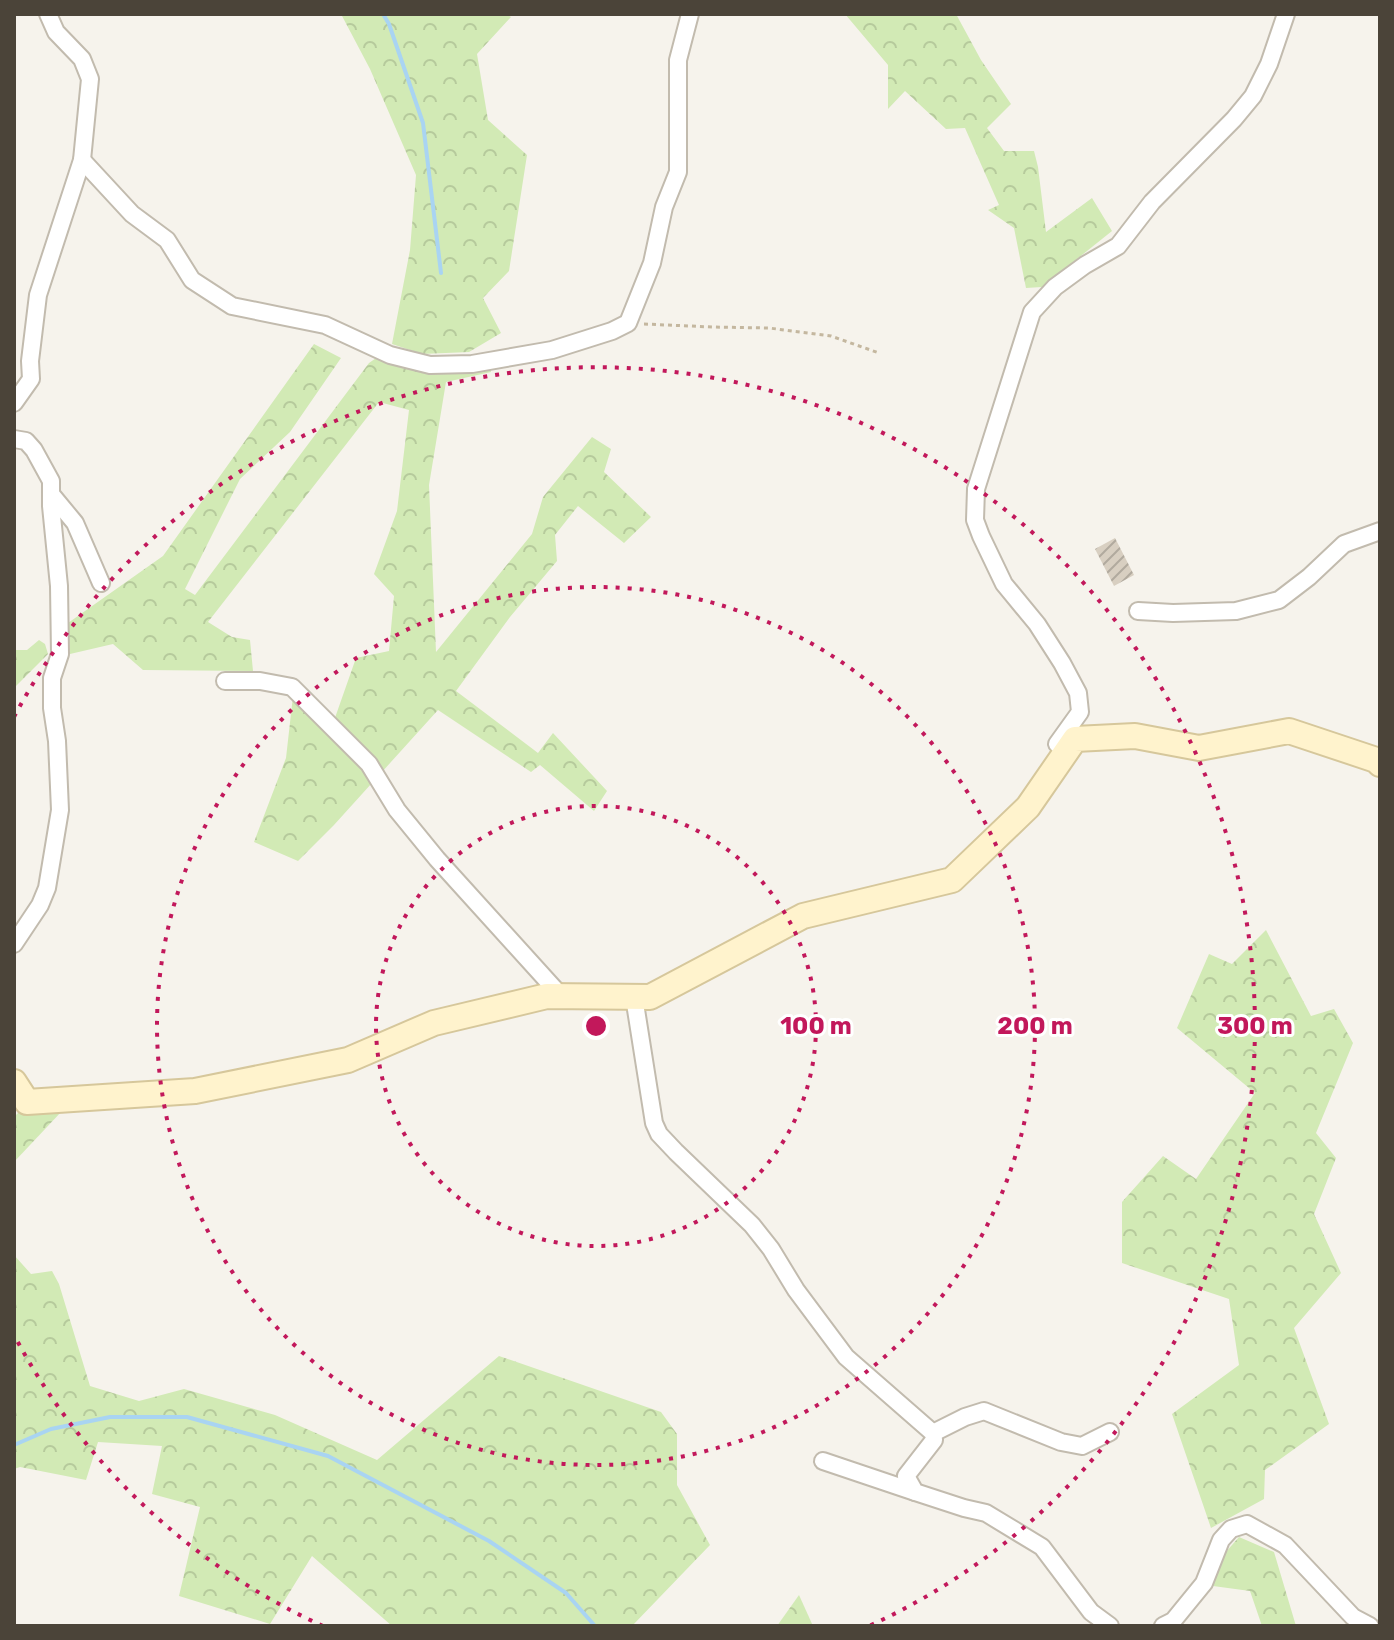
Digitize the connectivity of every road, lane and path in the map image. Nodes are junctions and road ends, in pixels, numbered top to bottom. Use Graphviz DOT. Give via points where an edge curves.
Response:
graph roads {
  1 [pos="48,14"];
  2 [pos="690,14"];
  3 [pos="1286,14"];
  4 [pos="82,160"];
  5 [pos="628,323"];
  6 [pos="879,353"];
  7 [pos="14,403"];
  8 [pos="14,439"];
  9 [pos="51,494"];
  10 [pos="1380,531"];
  11 [pos="101,583"];
  12 [pos="1138,611"];
  13 [pos="225,681"];
  14 [pos="1380,764"];
  15 [pos="1035,796"];
  16 [pos="14,944"];
  17 [pos="562,997"];
  18 [pos="634,997"];
  19 [pos="14,1082"];
  20 [pos="1110,1432"];
  21 [pos="933,1433"];
  22 [pos="823,1461"];
  23 [pos="915,1492"];
  24 [pos="1110,1626"];
  25 [pos="1163,1626"];
  26 [pos="1370,1626"];
  1 -- 4 [label="street" via="56,32 82,59 90,79"];
  2 -- 5 [label="street" via="678,60 678,172"];
  3 -- 15 [label="street" via="1269,64 1234,119 1152,202 1118,246 1055,287 1032,312 1027,326 976,489 975,520 1004,584 1037,624 1078,693 1080,712 1041,771"];
  4 -- 5 [label="street" via="132,214 167,240 192,280 232,306 325,325 390,355 430,365 472,364 552,350"];
  4 -- 7 [label="street" via="38,295 31,379"];
  5 -- 6 [label="path" via="769,328 831,336"];
  8 -- 9 [label="street" via="26,441 34,450 51,481"];
  9 -- 11 [label="street" via="75,523"];
  9 -- 16 [label="street" via="59,586 60,654 52,678 52,708 60,810 47,888"];
  10 -- 12 [label="street" via="1344,544 1279,600 1236,611"];
  13 -- 17 [label="street" via="292,687 369,764 397,810 437,859"];
  14 -- 15 [label="street" via="1289,731 1199,748 1135,736 1075,739"];
  15 -- 18 [label="street" via="952,880 803,916 650,997"];
  17 -- 18 [label="street"];
  17 -- 19 [label="street" via="434,1023 348,1060 195,1091 27,1102"];
  18 -- 21 [label="street" via="659,1134 752,1225 846,1357"];
  20 -- 21 [label="street" via="1082,1446 984,1411"];
  21 -- 23 [label="street" via="934,1440 906,1476"];
  22 -- 23 [label="street"];
  23 -- 24 [label="street" via="986,1513 1042,1547 1091,1612"];
  25 -- 26 [label="street" via="1204,1583 1221,1540 1231,1529 1247,1524 1285,1545 1353,1617"];
}
